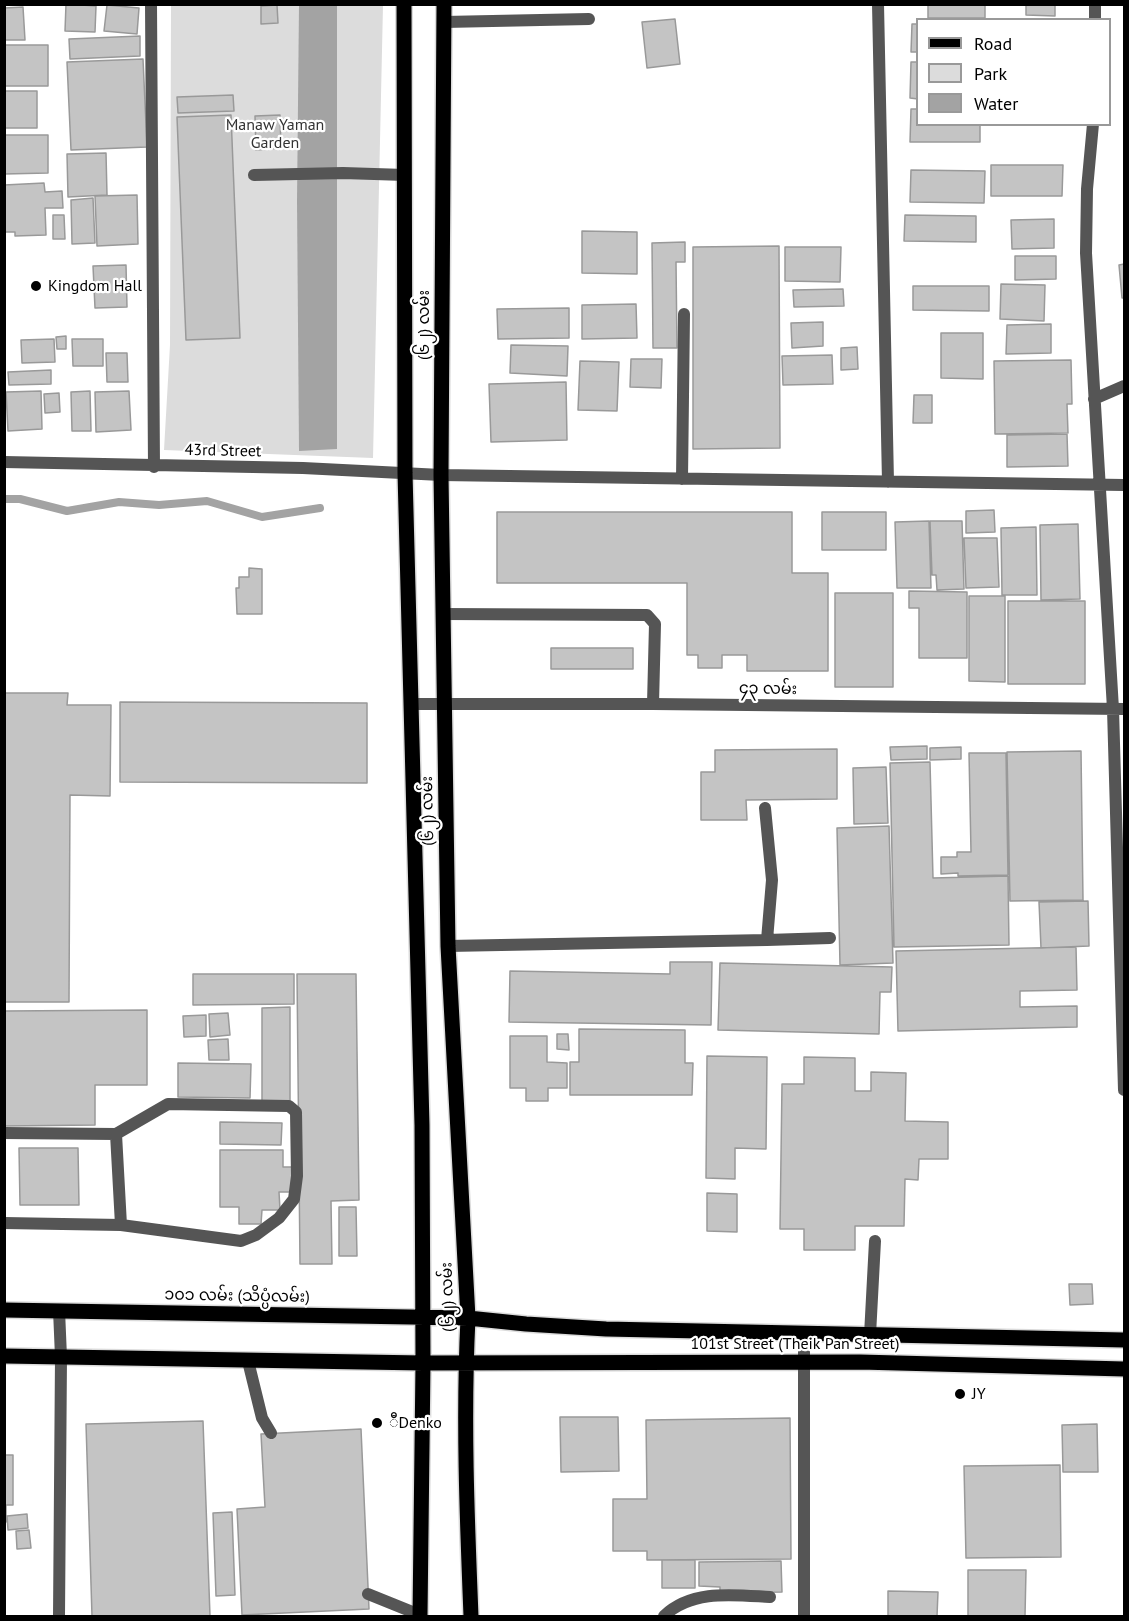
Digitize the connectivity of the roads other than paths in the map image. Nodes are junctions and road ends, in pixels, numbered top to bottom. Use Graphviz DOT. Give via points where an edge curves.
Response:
graph roads {
  1 [pos="151,4"];
  2 [pos="404,4"];
  3 [pos="444,4"];
  4 [pos="878,4"];
  5 [pos="589,20"];
  6 [pos="444,22"];
  7 [pos="1093,126"];
  8 [pos="254,175"];
  9 [pos="405,175"];
  10 [pos="684,314"];
  11 [pos="1125,386"];
  12 [pos="1094,399"];
  13 [pos="4,462"];
  14 [pos="154,466"];
  15 [pos="405,473"];
  16 [pos="441,475"];
  17 [pos="682,479"];
  18 [pos="888,482"];
  19 [pos="1098,485"];
  20 [pos="1125,485"];
  21 [pos="443,615"];
  22 [pos="445,703"];
  23 [pos="410,704"];
  24 [pos="653,704"];
  25 [pos="1119,709"];
  26 [pos="765,808"];
  27 [pos="830,938"];
  28 [pos="767,939"];
  29 [pos="448,945"];
  30 [pos="1125,1090"];
  31 [pos="4,1133"];
  32 [pos="116,1134"];
  33 [pos="4,1223"];
  34 [pos="121,1225"];
  35 [pos="875,1241"];
  36 [pos="4,1310"];
  37 [pos="59,1310"];
  38 [pos="422,1317"];
  39 [pos="468,1318"];
  40 [pos="804,1334"];
  41 [pos="870,1335"];
  42 [pos="1125,1340"];
  43 [pos="4,1356"];
  44 [pos="61,1357"];
  45 [pos="248,1361"];
  46 [pos="804,1361"];
  47 [pos="423,1363"];
  48 [pos="466,1363"];
  49 [pos="1125,1369"];
  50 [pos="271,1433"];
  51 [pos="368,1594"];
  52 [pos="770,1597"];
  53 [pos="420,1616"];
  54 [pos="59,1617"];
  55 [pos="471,1617"];
  56 [pos="664,1617"];
  57 [pos="804,1617"];
  1 -- 14 [label="street"];
  2 -- 9 [label="main road, (၆၂) လမ်း"];
  3 -- 6 [label="main road, (၆၂) လမ်း"];
  4 -- 18 [label="street"];
  5 -- 6 [label="street"];
  6 -- 16 [label="main road, (၆၂) လမ်း"];
  7 -- 12 [label="street" via="1086,253"];
  8 -- 9 [label="street"];
  9 -- 15 [label="main road, (၆၂) လမ်း"];
  10 -- 17 [label="street"];
  11 -- 12 [label="street"];
  12 -- 19 [label="street"];
  13 -- 14 [label="street, 43rd Street"];
  14 -- 15 [label="street, 43rd Street"];
  15 -- 16 [label="street, 43rd Street"];
  15 -- 23 [label="main road, (၆၂) လမ်း"];
  16 -- 17 [label="street, 43rd Street"];
  16 -- 21 [label="main road, (၆၂) လမ်း"];
  17 -- 18 [label="street, 43rd Street"];
  18 -- 19 [label="street, 43rd Street"];
  19 -- 20 [label="street, 43rd Street"];
  19 -- 25 [label="street"];
  21 -- 22 [label="main road, (၆၂) လမ်း"];
  21 -- 24 [label="street" via="647,615 655,624"];
  22 -- 23 [label="street, ၄၃ လမ်း"];
  22 -- 24 [label="street, ၄၃ လမ်း"];
  22 -- 29 [label="main road, (၆၂) လမ်း"];
  23 -- 38 [label="main road, (၆၂) လမ်း" via="422,1125"];
  24 -- 25 [label="street, ၄၃ လမ်း"];
  25 -- 30 [label="street"];
  26 -- 28 [label="street" via="772,880"];
  27 -- 28 [label="street"];
  28 -- 29 [label="street"];
  29 -- 39 [label="main road, (၆၂) လမ်း"];
  31 -- 32 [label="street"];
  32 -- 34 [label="street"];
  32 -- 34 [label="street" via="168,1104 289,1106 296,1112 294,1199 279,1218 256,1235 241,1241"];
  33 -- 34 [label="street"];
  35 -- 41 [label="street"];
  36 -- 37 [label="main road, ၁၀၁ လမ်း (သိပ္ပံလမ်း)"];
  37 -- 38 [label="main road, ၁၀၁ လမ်း (သိပ္ပံလမ်း)"];
  37 -- 44 [label="street"];
  38 -- 39 [label="main road, ၁၀၁ လမ်း (သိပ္ပံလမ်း)"];
  38 -- 47 [label="main road, (၆၂) လမ်း"];
  39 -- 40 [label="main road, 101st Street (Theik Pan Street)" via="606,1329"];
  39 -- 48 [label="main road, (၆၂) လမ်း"];
  40 -- 41 [label="main road, 101st Street (Theik Pan Street)"];
  40 -- 46 [label="street"];
  41 -- 42 [label="main road, 101st Street (Theik Pan Street)"];
  43 -- 44 [label="main road"];
  44 -- 45 [label="main road"];
  44 -- 54 [label="street"];
  45 -- 47 [label="main road"];
  45 -- 50 [label="street" via="262,1418"];
  46 -- 48 [label="main road, 101st Street (Theik Pan Street)"];
  46 -- 49 [label="main road, 101st Street (Theik Pan Street)"];
  46 -- 57 [label="street"];
  47 -- 48 [label="main road"];
  47 -- 53 [label="main road, (၆၂) လမ်း"];
  48 -- 55 [label="main road, (၆၂) လမ်း"];
  51 -- 53 [label="street"];
  52 -- 56 [label="street" via="716,1595 687,1601"];
}
